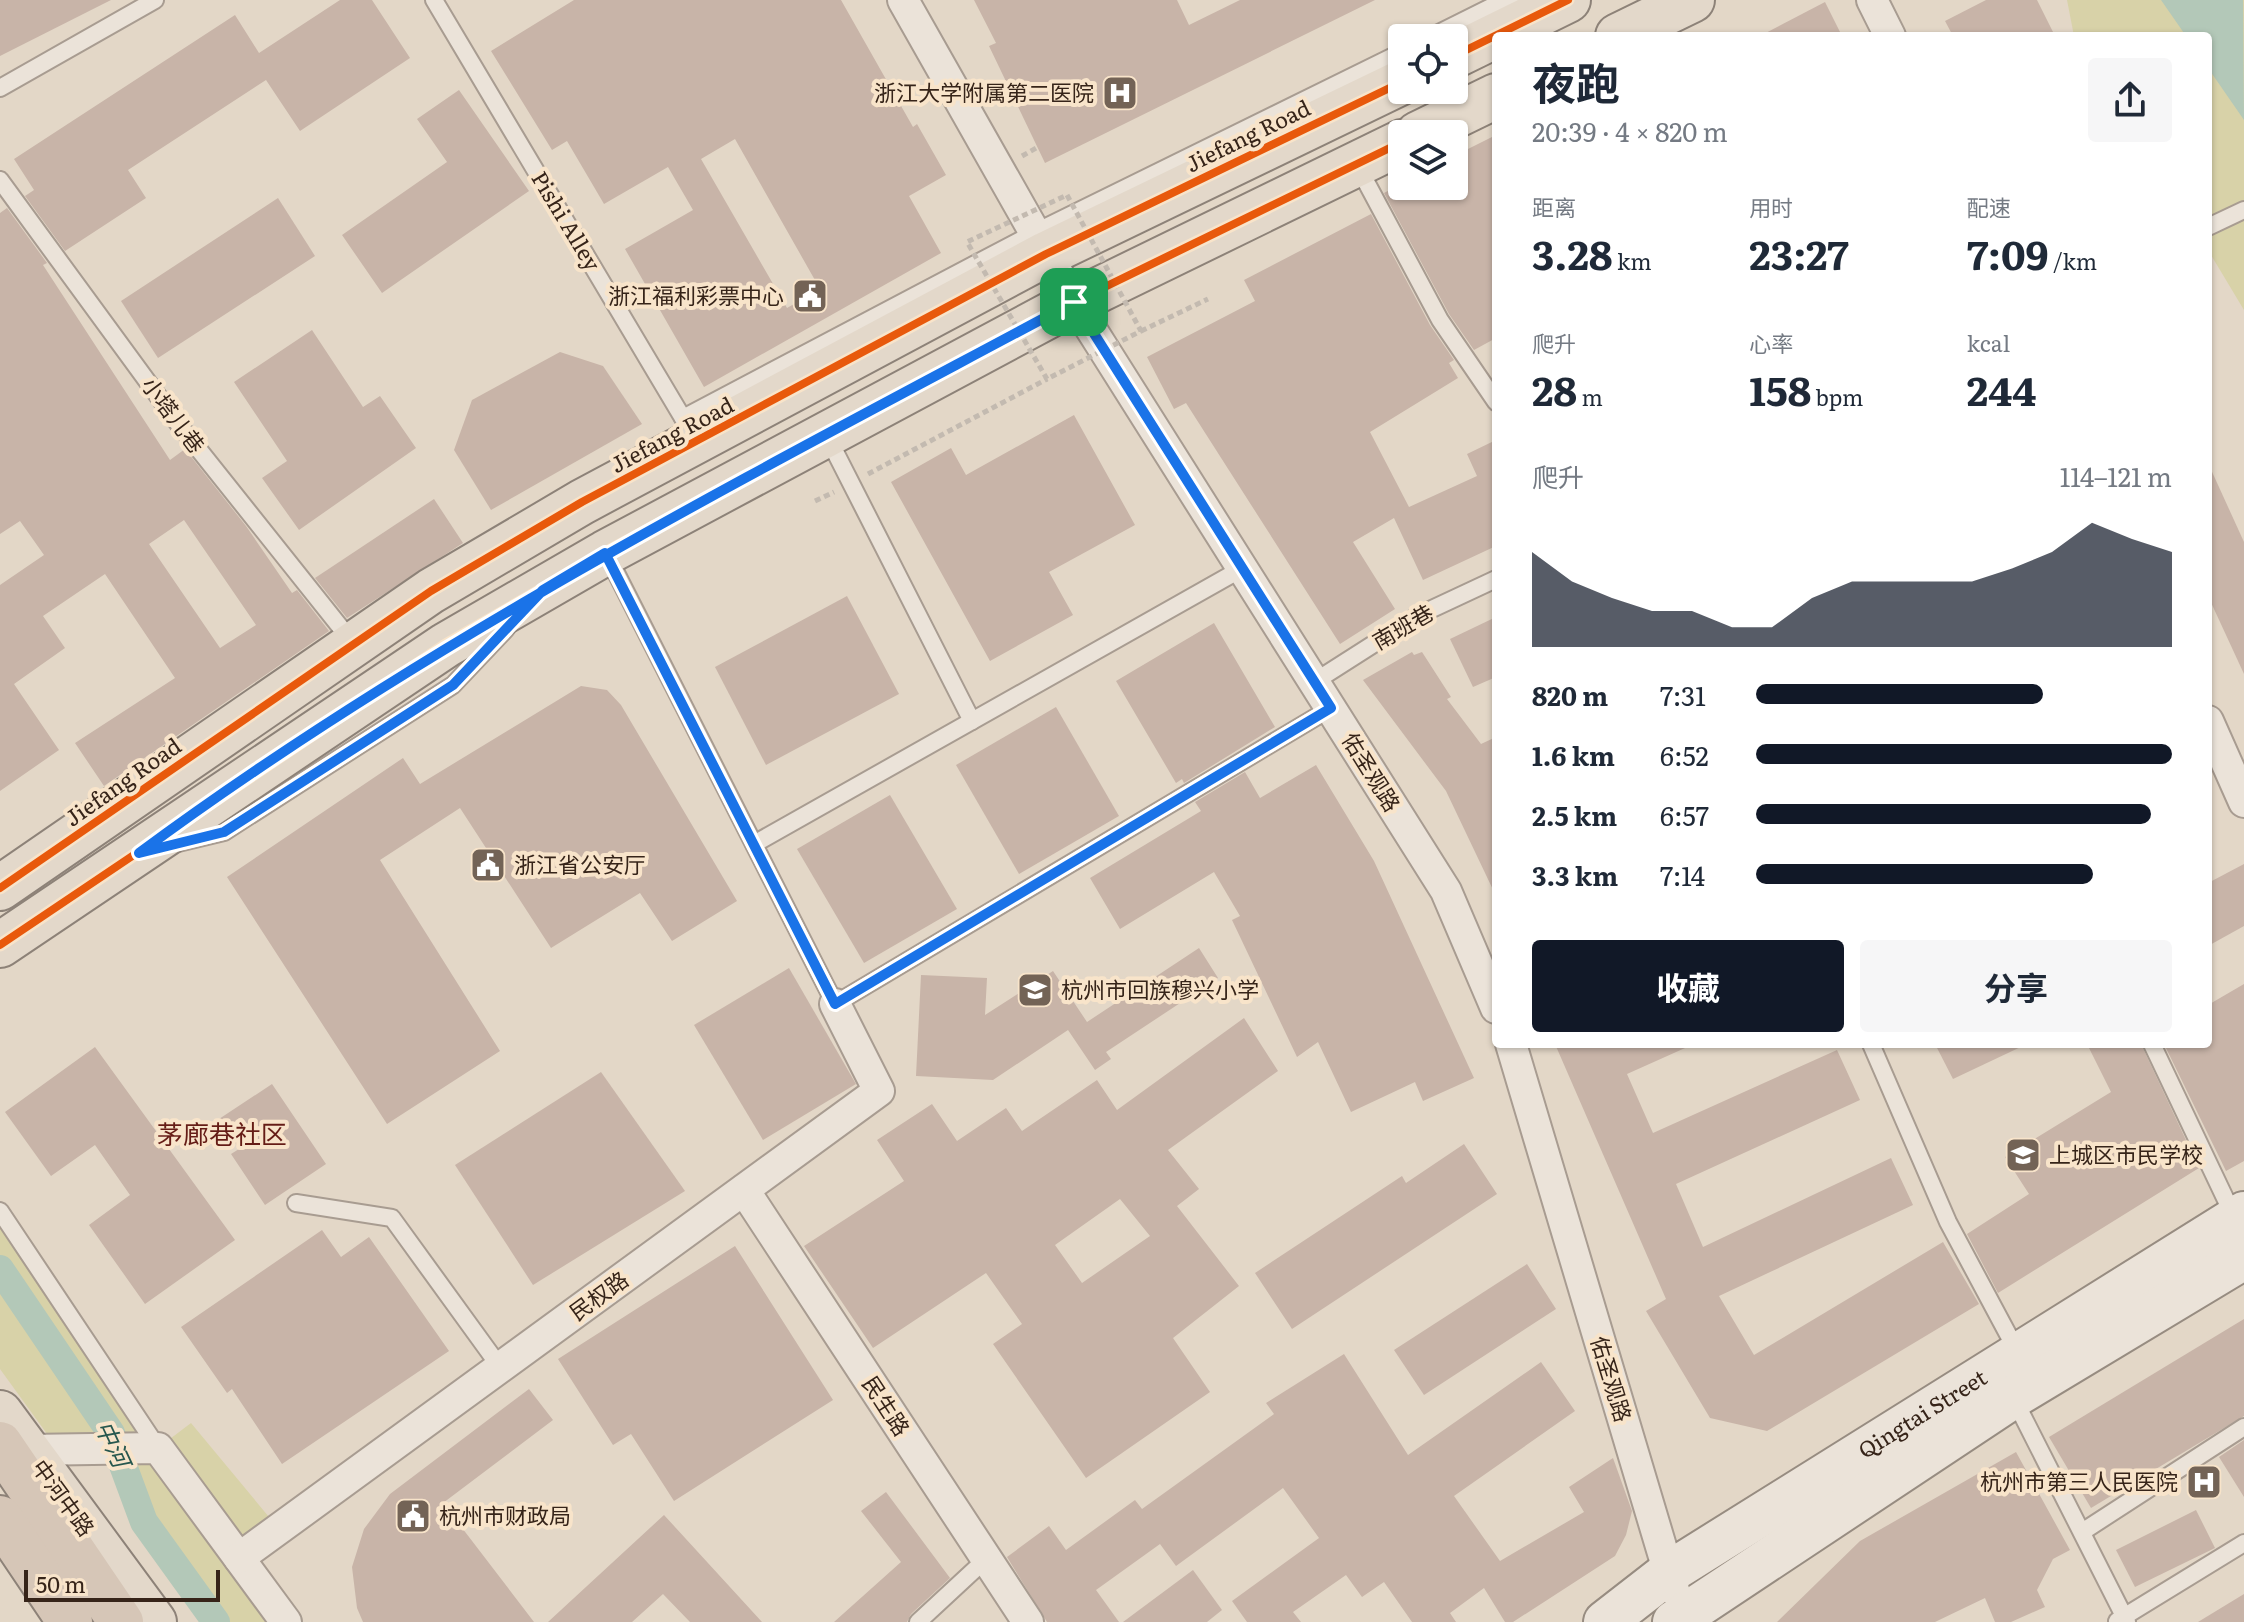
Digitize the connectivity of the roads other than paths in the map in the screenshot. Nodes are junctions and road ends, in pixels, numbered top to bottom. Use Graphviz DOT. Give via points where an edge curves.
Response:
graph roads {
  1 [pos="155,0"];
  2 [pos="434,0"];
  3 [pos="903,0"];
  4 [pos="1546,0"];
  5 [pos="1568,0"];
  6 [pos="1692,0"];
  7 [pos="1872,0"];
  8 [pos="1457,24"];
  9 [pos="1503,32"];
  10 [pos="1626,32"];
  11 [pos="1888,32"];
  12 [pos="1492,37"];
  13 [pos="1468,49"];
  14 [pos="1388,59"];
  15 [pos="0,88"];
  16 [pos="1388,88"];
  17 [pos="1492,98"];
  18 [pos="1447,120"];
  19 [pos="1388,149"];
  20 [pos="1357,164"];
  21 [pos="0,180"];
  22 [pos="2244,210"];
  23 [pos="2212,225"];
  24 [pos="1040,243"];
  25 [pos="1074,302"];
  26 [pos="1492,396"];
  27 [pos="690,430"];
  28 [pos="827,434"];
  29 [pos="605,553"];
  30 [pos="1243,568"];
  31 [pos="1492,581"];
  32 [pos="354,645"];
  33 [pos="1314,682"];
  34 [pos="1331,708"];
  35 [pos="972,721"];
  36 [pos="2212,733"];
  37 [pos="2244,802"];
  38 [pos="754,844"];
  39 [pos="0,888"];
  40 [pos="0,945"];
  41 [pos="1492,999"];
  42 [pos="835,1004"];
  43 [pos="1512,1048"];
  44 [pos="1873,1048"];
  45 [pos="2154,1048"];
  46 [pos="744,1190"];
  47 [pos="296,1203"];
  48 [pos="0,1211"];
  49 [pos="2241,1230"];
  50 [pos="2018,1354"];
  51 [pos="500,1367"];
  52 [pos="2013,1397"];
  53 [pos="0,1413"];
  54 [pos="2244,1427"];
  55 [pos="14,1447"];
  56 [pos="158,1448"];
  57 [pos="0,1518"];
  58 [pos="2082,1532"];
  59 [pos="2244,1543"];
  60 [pos="0,1557"];
  61 [pos="239,1558"];
  62 [pos="985,1560"];
  63 [pos="86,1572"];
  64 [pos="1668,1573"];
  65 [pos="59,1614"];
  66 [pos="1680,1620"];
  67 [pos="2123,1620"];
  68 [pos="121,1622"];
  69 [pos="139,1622"];
  70 [pos="154,1622"];
  71 [pos="286,1622"];
  72 [pos="918,1622"];
  73 [pos="1028,1622"];
  74 [pos="1605,1622"];
  1 -- 15 [label="lane"];
  2 -- 27 [label="lane, Pishi Alley"];
  3 -- 24 [label="street, 佑圣观路"];
  4 -- 8 [label="lane" via="1493,6"];
  5 -- 9 [label="main road"];
  6 -- 10 [label="main road"];
  7 -- 11 [label="street"];
  12 -- 13 [label="main road"];
  14 -- 24 [label="lane"];
  16 -- 24 [label="main road, Jiefang Road"];
  17 -- 18 [label="main road"];
  19 -- 20 [label="main road"];
  20 -- 25 [label="main road"];
  20 -- 26 [label="lane" via="1440,320"];
  21 -- 32 [label="lane, 小塔儿巷" via="180,426"];
  22 -- 23 [label="lane"];
  24 -- 25 [label="street, 佑圣观路"];
  24 -- 27 [label="main road, Jiefang Road"];
  25 -- 28 [label="main road"];
  25 -- 30 [label="street, 佑圣观路"];
  27 -- 32 [label="main road, Jiefang Road"];
  28 -- 29 [label="main road"];
  28 -- 35 [label="lane"];
  29 -- 38 [label="lane"];
  29 -- 40 [label="main road" via="446,645"];
  30 -- 33 [label="street, 佑圣观路"];
  30 -- 35 [label="lane"];
  31 -- 33 [label="lane, 南班巷" via="1419,615"];
  32 -- 39 [label="main road, Jiefang Road"];
  33 -- 34 [label="street, 佑圣观路"];
  34 -- 41 [label="street, 佑圣观路" via="1446,891"];
  34 -- 42 [label="lane"];
  35 -- 38 [label="lane"];
  36 -- 37 [label="street"];
  38 -- 42 [label="lane"];
  42 -- 46 [label="street, 民权路" via="879,1091"];
  43 -- 64 [label="street, 佑圣观路"];
  44 -- 50 [label="lane" via="1948,1222"];
  45 -- 49 [label="lane"];
  46 -- 51 [label="street, 民权路"];
  46 -- 62 [label="street, 民生路"];
  47 -- 51 [label="lane" via="392,1218"];
  48 -- 56 [label="lane"];
  49 -- 50 [label="main road, Qingtai Street"];
  49 -- 52 [label="main road, Qingtai Street"];
  50 -- 64 [label="main road, Qingtai Street"];
  51 -- 61 [label="street, 民权路"];
  52 -- 58 [label="lane"];
  52 -- 66 [label="main road, Qingtai Street"];
  53 -- 55 [label="main road, 中河中路"];
  54 -- 58 [label="lane"];
  55 -- 56 [label="street"];
  55 -- 63 [label="highway"];
  55 -- 70 [label="main road, 中河中路"];
  56 -- 61 [label="street"];
  57 -- 65 [label="highway"];
  58 -- 67 [label="lane"];
  59 -- 67 [label="lane"];
  60 -- 65 [label="main road"];
  61 -- 71 [label="street"];
  62 -- 72 [label="lane"];
  62 -- 73 [label="street, 民生路"];
  63 -- 68 [label="highway"];
  63 -- 69 [label="highway"];
  64 -- 66 [label="street, 佑圣观路"];
  64 -- 74 [label="main road, Qingtai Street"];
}
